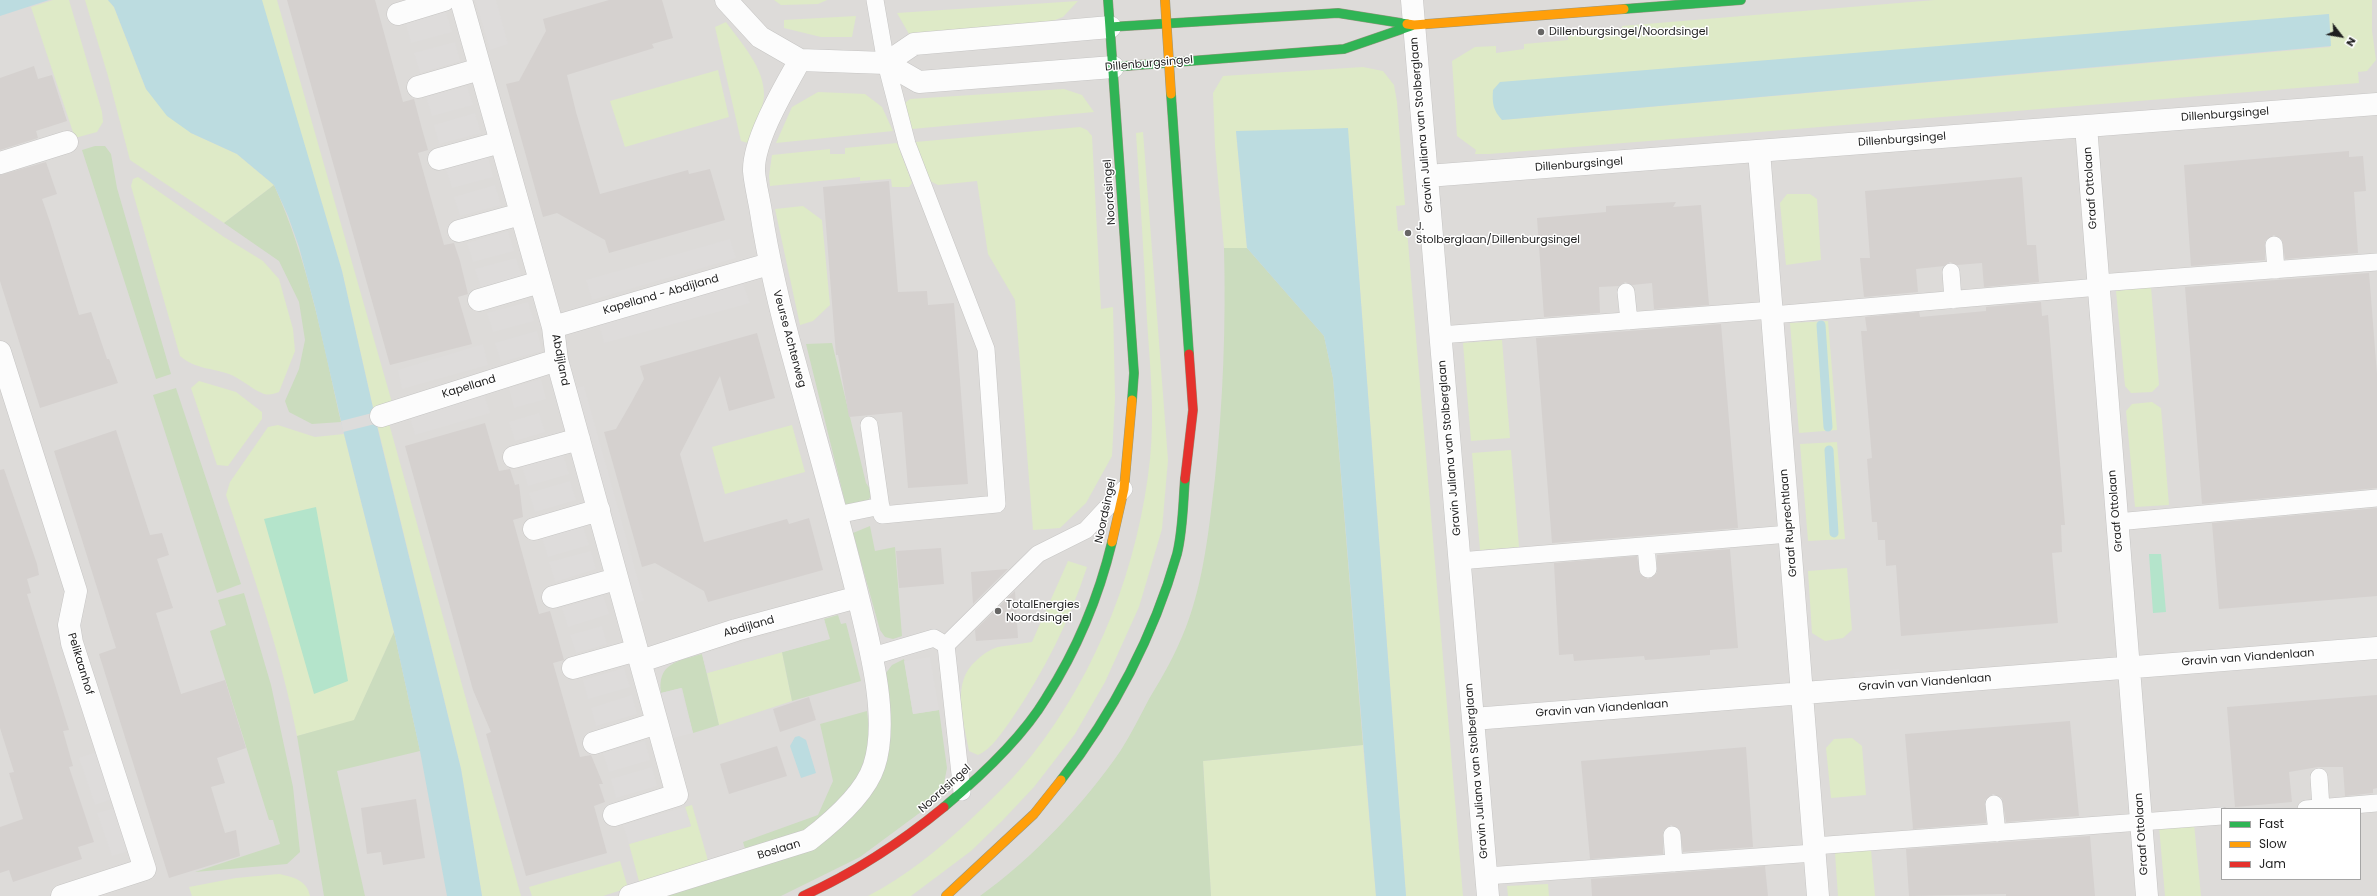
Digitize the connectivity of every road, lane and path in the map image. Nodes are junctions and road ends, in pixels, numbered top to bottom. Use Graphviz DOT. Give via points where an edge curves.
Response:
graph roads {
  1 [pos="444,0"];
  2 [pos="461,0"];
  3 [pos="726,0"];
  4 [pos="875,0"];
  5 [pos="1108,0"];
  6 [pos="1164,0"];
  7 [pos="1412,0"];
  8 [pos="1741,0"];
  9 [pos="1629,5"];
  10 [pos="398,14"];
  11 [pos="1166,25"];
  12 [pos="1414,25"];
  13 [pos="1110,27"];
  14 [pos="800,60"];
  15 [pos="1169,62"];
  16 [pos="886,63"];
  17 [pos="1113,67"];
  18 [pos="480,69"];
  19 [pos="418,87"];
  20 [pos="2377,104"];
  21 [pos="2086,126"];
  22 [pos="67,142"];
  23 [pos="501,142"];
  24 [pos="1759,151"];
  25 [pos="439,159"];
  26 [pos="0,163"];
  27 [pos="1427,176"];
  28 [pos="521,214"];
  29 [pos="460,231"];
  30 [pos="2274,245"];
  31 [pos="2377,262"];
  32 [pos="769,264"];
  33 [pos="2276,270"];
  34 [pos="1951,272"];
  35 [pos="540,282"];
  36 [pos="2099,285"];
  37 [pos="1626,292"];
  38 [pos="479,300"];
  39 [pos="1952,300"];
  40 [pos="1772,313"];
  41 [pos="1629,321"];
  42 [pos="553,327"];
  43 [pos="1440,336"];
  44 [pos="0,352"];
  45 [pos="557,360"];
  46 [pos="381,416"];
  47 [pos="869,425"];
  48 [pos="579,439"];
  49 [pos="514,457"];
  50 [pos="1124,489"];
  51 [pos="2377,498"];
  52 [pos="881,506"];
  53 [pos="598,510"];
  54 [pos="837,514"];
  55 [pos="2117,522"];
  56 [pos="534,529"];
  57 [pos="1790,534"];
  58 [pos="1646,546"];
  59 [pos="1459,562"];
  60 [pos="1648,569"];
  61 [pos="616,579"];
  62 [pos="553,597"];
  63 [pos="858,597"];
  64 [pos="946,645"];
  65 [pos="2377,648"];
  66 [pos="639,656"];
  67 [pos="872,656"];
  68 [pos="2129,667"];
  69 [pos="573,668"];
  70 [pos="1802,693"];
  71 [pos="879,717"];
  72 [pos="1473,719"];
  73 [pos="657,723"];
  74 [pos="594,743"];
  75 [pos="2319,777"];
  76 [pos="962,792"];
  77 [pos="2377,803"];
  78 [pos="1994,804"];
  79 [pos="2314,808"];
  80 [pos="614,815"];
  81 [pos="2221,816"];
  82 [pos="2141,823"];
  83 [pos="1997,833"];
  84 [pos="1672,835"];
  85 [pos="1814,850"];
  86 [pos="1674,863"];
  87 [pos="1487,886"];
  88 [pos="62,896"];
  89 [pos="630,896"];
  90 [pos="803,896"];
  91 [pos="946,896"];
  92 [pos="1818,896"];
  93 [pos="2147,896"];
  1 -- 10 [label="street"];
  2 -- 18 [label="street"];
  3 -- 14 [label="street" via="760,37"];
  4 -- 16 [label="lane"];
  5 -- 13 [label="main road, Noordsingel"];
  6 -- 11 [label="main road"];
  7 -- 12 [label="street, Gravin Juliana van Stolberglaan"];
  8 -- 9 [label="main road, Dillenburgsingel"];
  9 -- 12 [label="main road, Dillenburgsingel"];
  11 -- 12 [label="main road, Dillenburgsingel" via="1338,13"];
  11 -- 13 [label="main road, Dillenburgsingel"];
  11 -- 15 [label="main road"];
  12 -- 15 [label="main road, Dillenburgsingel" via="1344,49"];
  12 -- 27 [label="street, Gravin Juliana van Stolberglaan"];
  13 -- 16 [label="street, Dillenburgsingel" via="914,44"];
  13 -- 17 [label="main road, Noordsingel"];
  14 -- 16 [label="street, Dillenburgsingel"];
  14 -- 32 [label="street, Veurse Achterweg" via="772,112 761,139 754,169"];
  15 -- 17 [label="main road, Dillenburgsingel"];
  15 -- 91 [label="main road" via="1193,410 1177,553 1141,654 1088,746 1034,814"];
  16 -- 17 [label="street, Dillenburgsingel" via="919,82"];
  16 -- 52 [label="lane" via="907,144 986,349 997,504 882,515"];
  17 -- 50 [label="main road, Noordsingel" via="1134,373"];
  18 -- 19 [label="street"];
  18 -- 23 [label="street"];
  20 -- 21 [label="street, Dillenburgsingel"];
  21 -- 24 [label="street, Dillenburgsingel"];
  21 -- 36 [label="street, Graaf Ottolaan"];
  22 -- 26 [label="street"];
  23 -- 25 [label="street"];
  23 -- 28 [label="street"];
  24 -- 27 [label="street, Dillenburgsingel"];
  24 -- 40 [label="street, Graaf Ruprechtlaan"];
  27 -- 43 [label="street, Gravin Juliana van Stolberglaan"];
  28 -- 29 [label="street"];
  28 -- 35 [label="street"];
  30 -- 33 [label="lane"];
  31 -- 33 [label="lane"];
  32 -- 42 [label="street, Kapelland - Abdijland"];
  32 -- 54 [label="street, Veurse Achterweg"];
  33 -- 36 [label="lane"];
  34 -- 39 [label="lane"];
  35 -- 38 [label="street"];
  35 -- 42 [label="street"];
  36 -- 39 [label="lane"];
  36 -- 55 [label="street, Graaf Ottolaan"];
  37 -- 41 [label="lane"];
  39 -- 40 [label="lane"];
  40 -- 41 [label="lane"];
  40 -- 57 [label="street, Graaf Ruprechtlaan"];
  41 -- 43 [label="lane"];
  42 -- 45 [label="street, Abdijland"];
  43 -- 59 [label="street, Gravin Juliana van Stolberglaan"];
  44 -- 88 [label="street, Pelikaanhof" via="76,591 69,625 72,643 145,869"];
  45 -- 46 [label="street, Kapelland"];
  45 -- 48 [label="street, Abdijland"];
  47 -- 52 [label="lane"];
  48 -- 49 [label="street"];
  48 -- 53 [label="street, Abdijland"];
  50 -- 64 [label="lane" via="1086,530 1038,554"];
  50 -- 76 [label="main road, Noordsingel" via="1107,561 1083,629 1046,699 1011,743"];
  51 -- 55 [label="lane"];
  52 -- 54 [label="lane"];
  53 -- 56 [label="street"];
  53 -- 61 [label="street, Abdijland"];
  54 -- 63 [label="street, Veurse Achterweg"];
  55 -- 68 [label="street, Graaf Ottolaan"];
  57 -- 58 [label="lane"];
  57 -- 70 [label="street, Graaf Ruprechtlaan"];
  58 -- 59 [label="lane"];
  58 -- 60 [label="lane"];
  59 -- 72 [label="street, Gravin Juliana van Stolberglaan"];
  61 -- 62 [label="street"];
  61 -- 66 [label="street, Abdijland"];
  63 -- 66 [label="street, Abdijland"];
  63 -- 67 [label="street, Veurse Achterweg"];
  64 -- 67 [label="lane" via="934,638"];
  64 -- 76 [label="lane"];
  65 -- 68 [label="street, Gravin van Viandenlaan"];
  66 -- 69 [label="street, Abdijland"];
  66 -- 73 [label="street, Abdijland"];
  67 -- 71 [label="street, Veurse Achterweg"];
  68 -- 70 [label="street, Gravin van Viandenlaan"];
  68 -- 82 [label="street, Graaf Ottolaan"];
  70 -- 72 [label="street, Gravin van Viandenlaan"];
  70 -- 85 [label="street, Graaf Ruprechtlaan"];
  71 -- 89 [label="street, Boslaan" via="879,743 874,768 853,799 832,822 808,840"];
  72 -- 87 [label="street, Gravin Juliana van Stolberglaan"];
  73 -- 74 [label="street"];
  73 -- 80 [label="street, Abdijland" via="676,795"];
  75 -- 79 [label="lane"];
  76 -- 90 [label="main road, Noordsingel" via="904,840 837,880"];
  77 -- 79 [label="lane"];
  78 -- 83 [label="lane"];
  81 -- 82 [label="lane"];
  82 -- 83 [label="lane"];
  82 -- 93 [label="street, Graaf Ottolaan"];
  83 -- 85 [label="lane"];
  84 -- 86 [label="lane"];
  85 -- 86 [label="lane"];
  85 -- 92 [label="street, Graaf Ruprechtlaan"];
  86 -- 87 [label="lane"];
}
